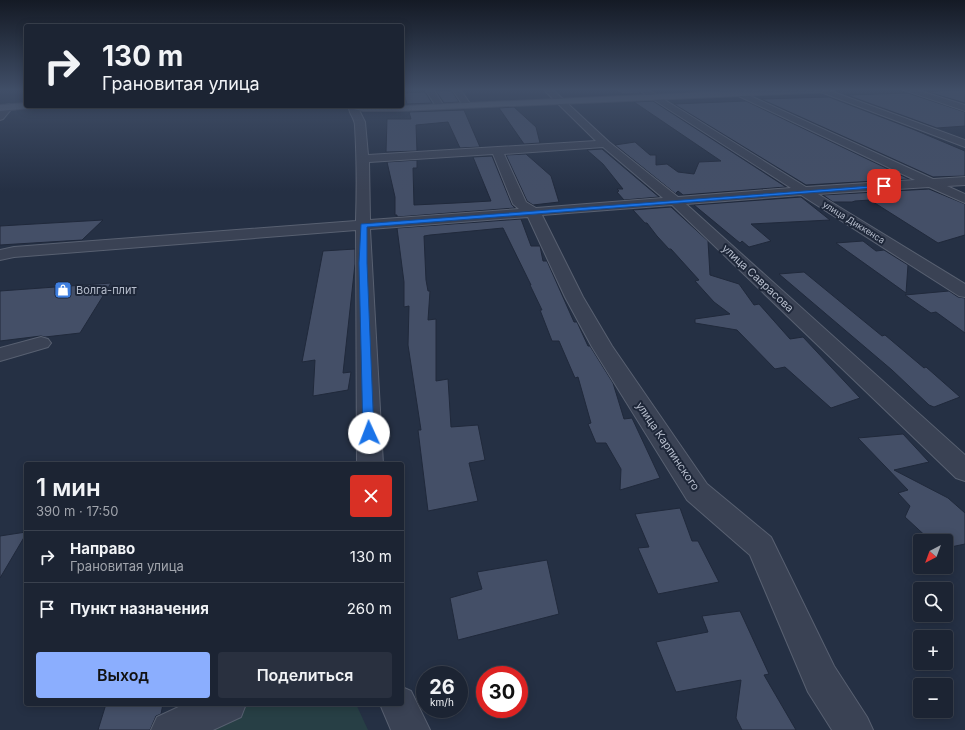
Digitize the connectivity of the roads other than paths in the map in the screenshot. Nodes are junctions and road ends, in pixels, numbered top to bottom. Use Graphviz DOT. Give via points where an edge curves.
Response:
graph roads {
  1 [pos="360,123"];
  2 [pos="582,123"];
  3 [pos="695,123"];
  4 [pos="801,123"];
  5 [pos="909,123"];
  6 [pos="605,144"];
  7 [pos="965,144"];
  8 [pos="497,151"];
  9 [pos="363,159"];
  10 [pos="965,181"];
  11 [pos="931,183"];
  12 [pos="805,191"];
  13 [pos="965,199"];
  14 [pos="676,202"];
  15 [pos="533,212"];
  16 [pos="364,225"];
  17 [pos="0,255"];
  18 [pos="965,292"];
  19 [pos="42,343"];
  20 [pos="0,355"];
  21 [pos="370,462"];
  22 [pos="965,471"];
  23 [pos="224,706"];
  24 [pos="399,706"];
  25 [pos="170,730"];
  26 [pos="411,730"];
  27 [pos="854,730"];
  1 -- 9 [label="street"];
  2 -- 6 [label="street, улица Саврасова"];
  3 -- 12 [label="street, улица Диккенса"];
  4 -- 11 [label="street"];
  5 -- 7 [label="street"];
  6 -- 8 [label="street"];
  6 -- 14 [label="street, улица Саврасова"];
  8 -- 9 [label="street"];
  8 -- 15 [label="street, улица Карпинского" via="520,204"];
  9 -- 16 [label="street"];
  10 -- 11 [label="street"];
  11 -- 12 [label="street"];
  11 -- 13 [label="street"];
  12 -- 14 [label="street"];
  12 -- 18 [label="street, улица Диккенса"];
  14 -- 15 [label="street"];
  14 -- 22 [label="street, улица Саврасова"];
  15 -- 16 [label="street"];
  15 -- 27 [label="street, улица Карпинского" via="574,297 602,347 697,492 761,546 821,679"];
  16 -- 17 [label="street"];
  16 -- 21 [label="street"];
  19 -- 20 [label="street"];
  23 -- 25 [label="street"];
  24 -- 26 [label="street"];
}
